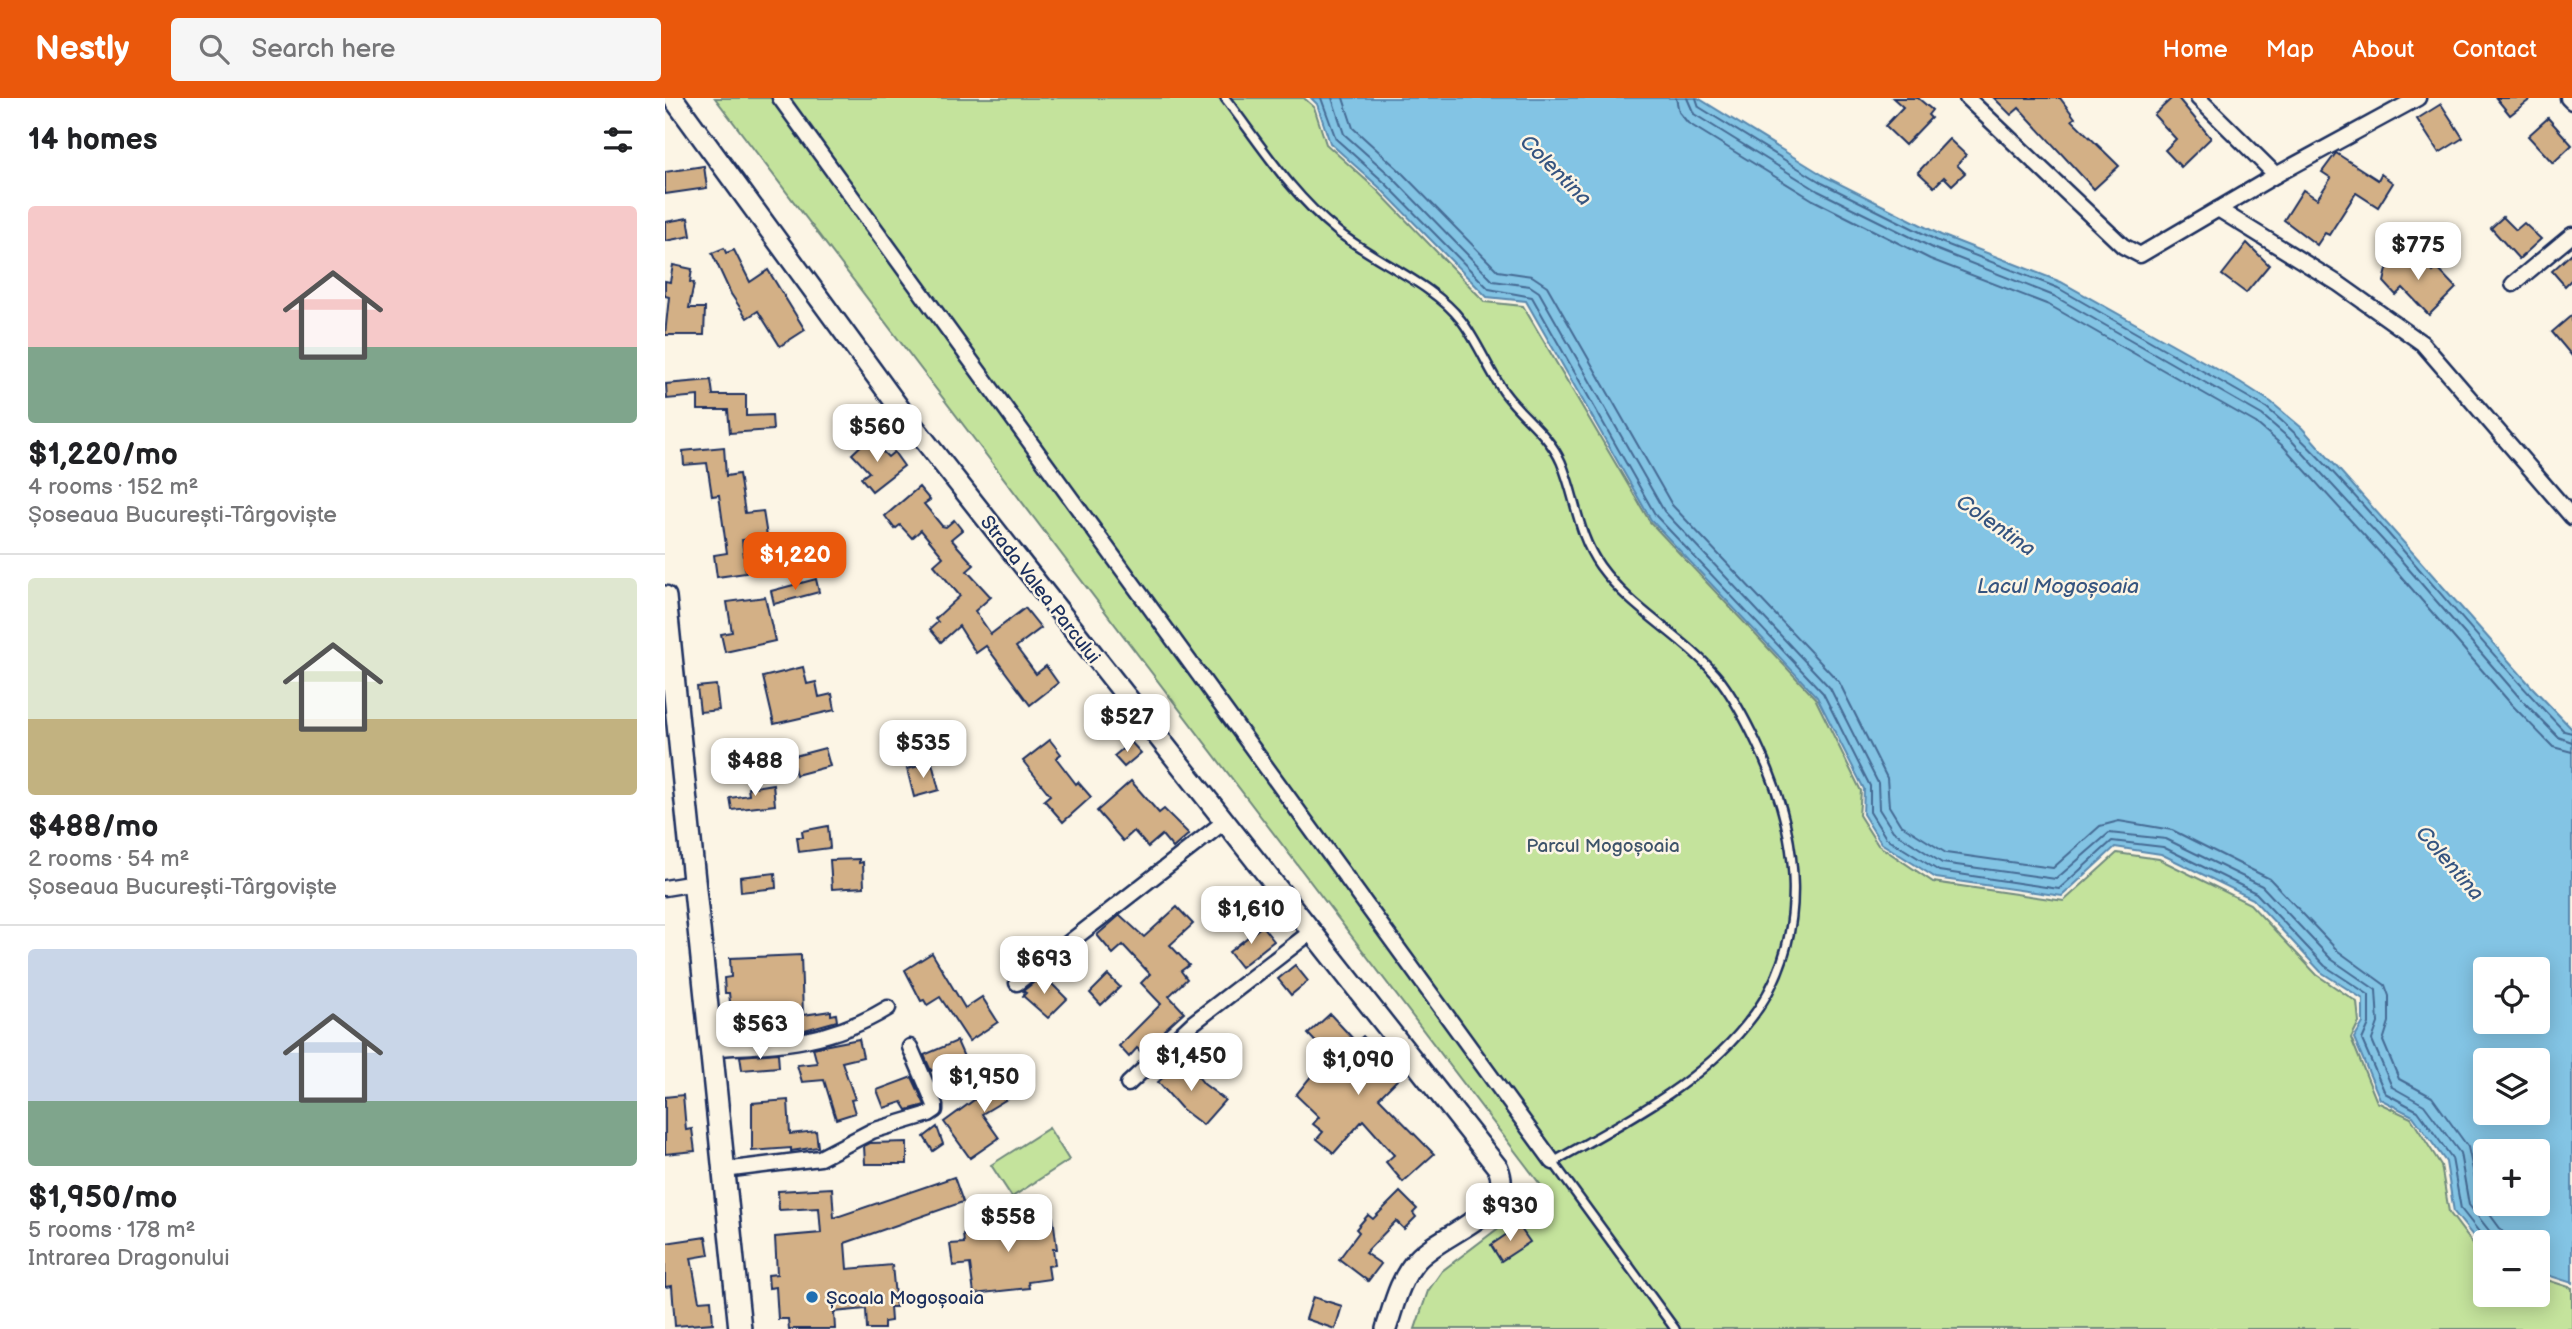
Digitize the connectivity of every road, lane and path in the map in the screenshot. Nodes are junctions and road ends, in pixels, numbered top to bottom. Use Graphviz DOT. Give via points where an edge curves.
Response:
graph roads {
  1 [pos="673,98"];
  2 [pos="780,98"];
  3 [pos="1225,98"];
  4 [pos="1967,98"];
  5 [pos="2199,98"];
  6 [pos="2418,98"];
  7 [pos="2568,98"];
  8 [pos="2572,102"];
  9 [pos="2276,175"];
  10 [pos="2218,209"];
  11 [pos="2572,235"];
  12 [pos="2513,284"];
  13 [pos="2572,517"];
  14 [pos="665,597"];
  15 [pos="670,685"];
  16 [pos="1224,822"];
  17 [pos="695,883"];
  18 [pos="665,888"];
  19 [pos="1311,932"];
  20 [pos="1017,983"];
  21 [pos="888,1008"];
  22 [pos="910,1047"];
  23 [pos="712,1048"];
  24 [pos="1128,1084"];
  25 [pos="1553,1162"];
  26 [pos="723,1170"];
  27 [pos="740,1329"];
  28 [pos="1386,1329"];
  29 [pos="1675,1329"];
  1 -- 16 [label="street, Strada Valea Parcului" via="911,423"];
  2 -- 25 [label="street"];
  3 -- 25 [label="lane" via="1271,164 1311,208 1361,250 1445,302 1462,320 1506,395 1544,433 1560,459 1579,523 1599,566 1637,607 1696,654 1722,682 1749,727 1783,805 1793,874 1791,923 1780,965 1746,1026 1672,1091 1629,1121"];
  4 -- 10 [label="street" via="2130,252 2146,253"];
  5 -- 9 [label="street"];
  6 -- 9 [label="street"];
  7 -- 8 [label="street"];
  9 -- 10 [label="street"];
  10 -- 13 [label="street" via="2339,284 2422,343"];
  11 -- 12 [label="street"];
  14 -- 15 [label="main road"];
  15 -- 17 [label="main road"];
  16 -- 19 [label="street, Strada Valea Parcului"];
  16 -- 20 [label="street"];
  17 -- 18 [label="street"];
  17 -- 23 [label="main road"];
  19 -- 24 [label="street" via="1193,1023"];
  19 -- 28 [label="street, Strada Valea Parcului" via="1501,1177 1503,1190 1495,1205 1437,1244 1409,1270"];
  21 -- 23 [label="street" via="863,1024 826,1037"];
  22 -- 26 [label="street" via="935,1105 929,1114 871,1130 820,1158"];
  23 -- 26 [label="main road"];
  25 -- 29 [label="lane"];
  26 -- 27 [label="main road"];
}
